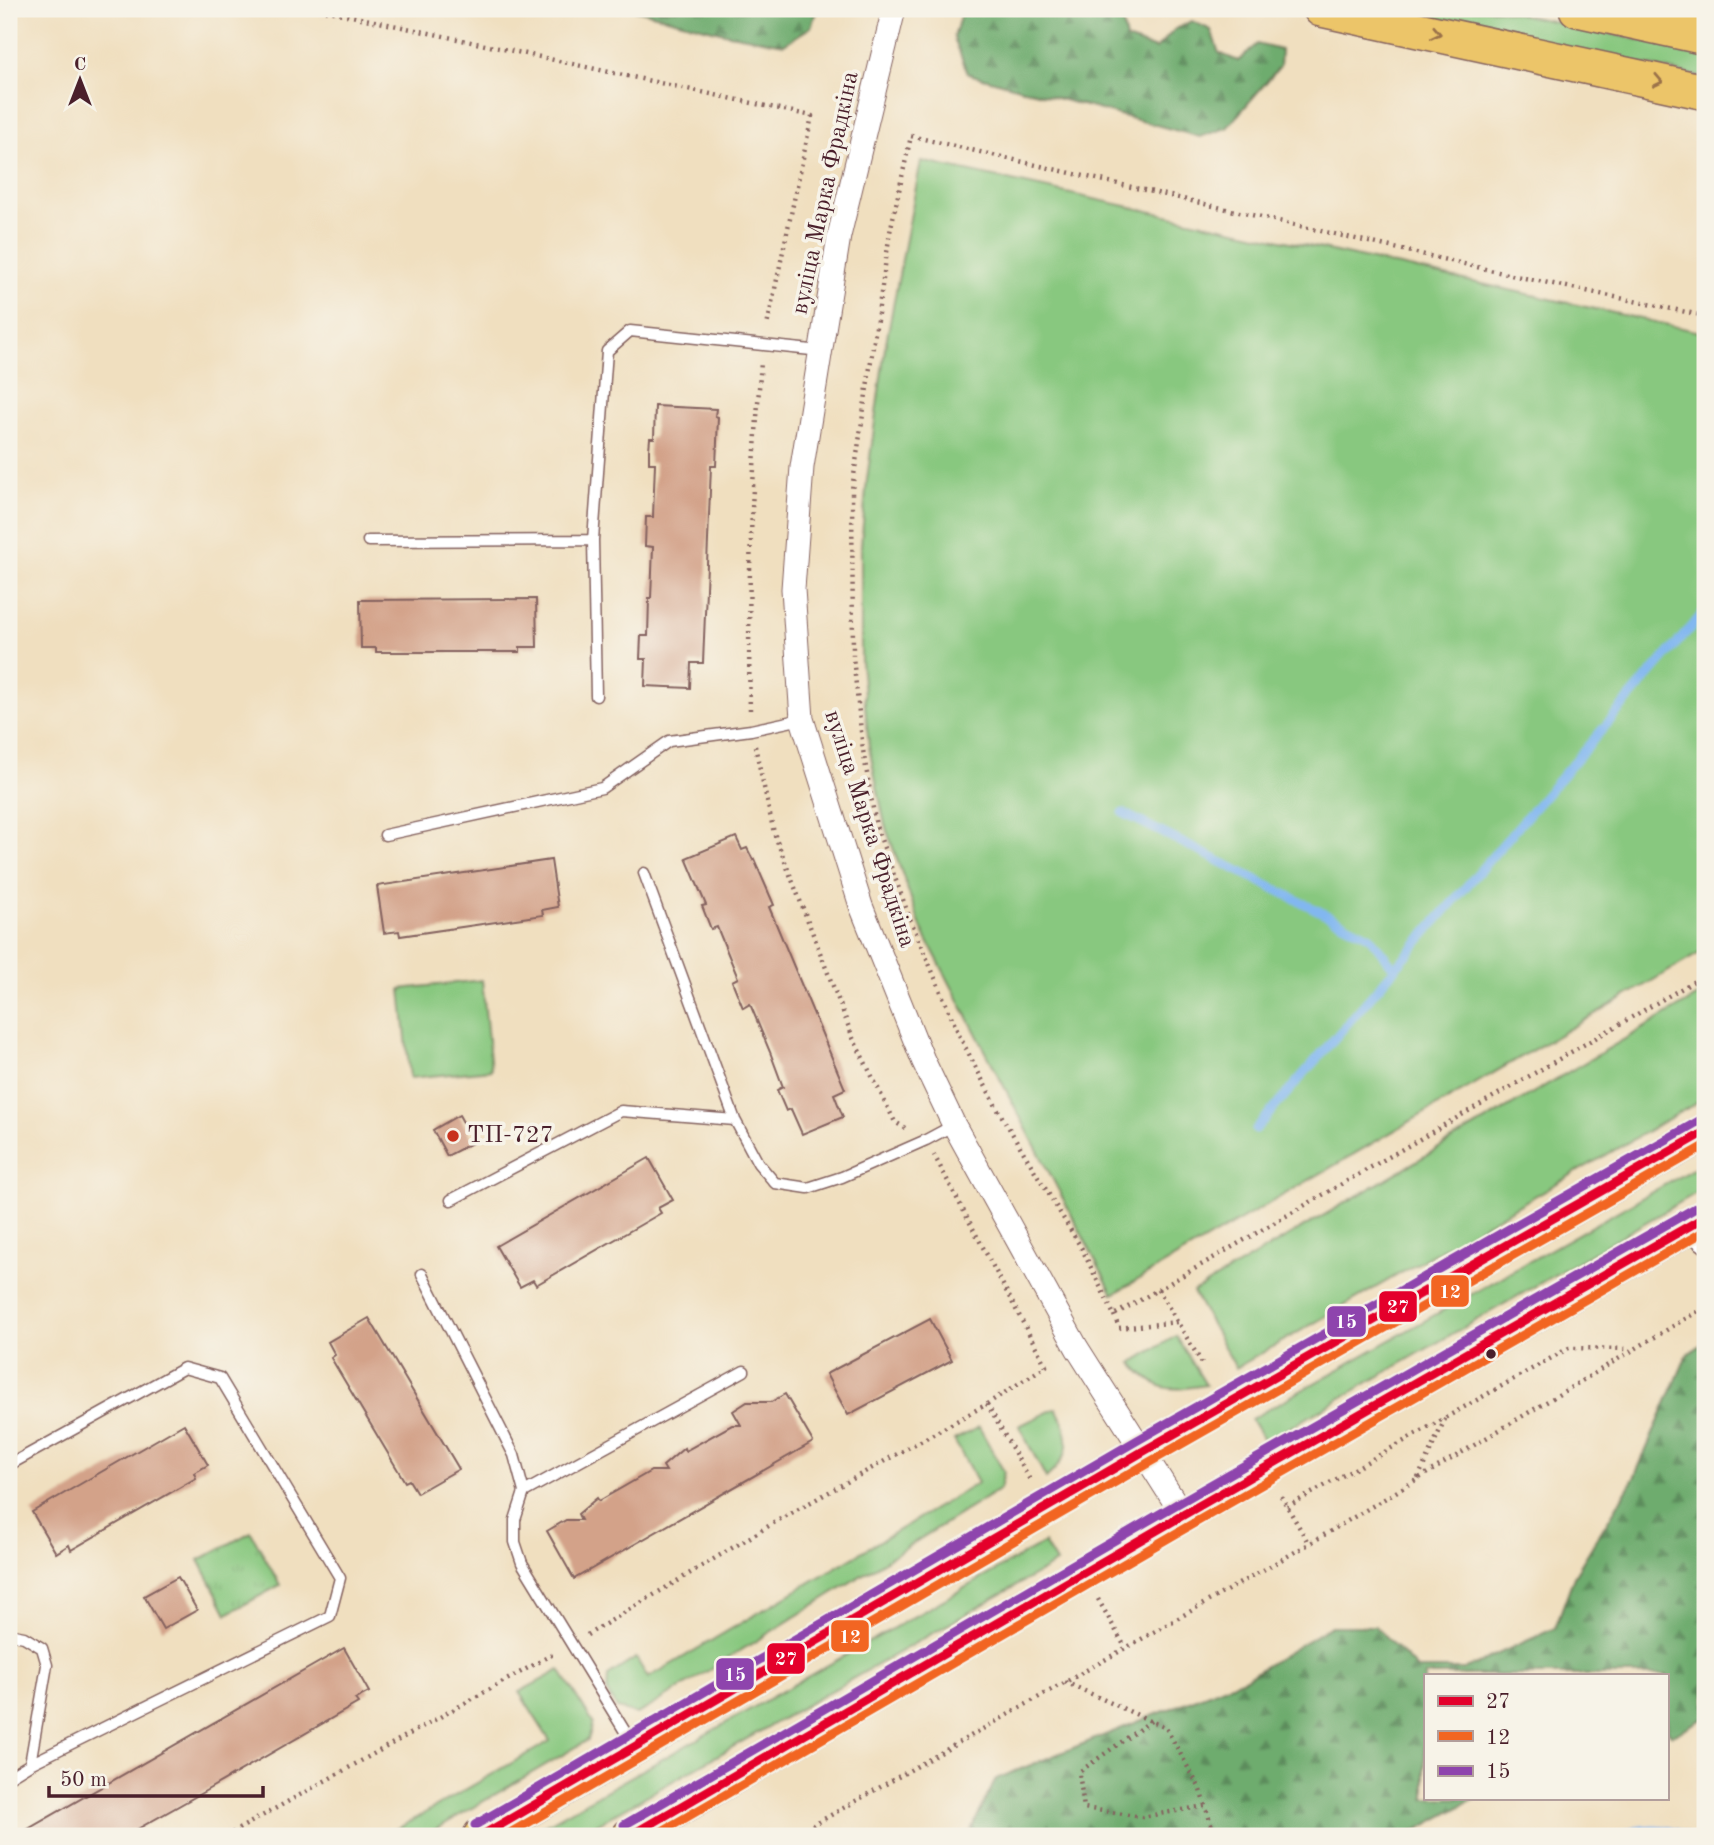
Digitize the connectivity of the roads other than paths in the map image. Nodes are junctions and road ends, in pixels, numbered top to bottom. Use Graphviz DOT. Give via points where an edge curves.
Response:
graph roads {
  1 [pos="894,9"];
  2 [pos="1321,9"];
  3 [pos="1577,9"];
  4 [pos="1705,37"];
  5 [pos="1705,92"];
  6 [pos="821,351"];
  7 [pos="593,540"];
  8 [pos="368,541"];
  9 [pos="596,696"];
  10 [pos="802,719"];
  11 [pos="385,835"];
  12 [pos="644,873"];
  13 [pos="735,1120"];
  14 [pos="954,1125"];
  15 [pos="1705,1132"];
  16 [pos="451,1200"];
  17 [pos="1697,1232"];
  18 [pos="422,1274"];
  19 [pos="744,1371"];
  20 [pos="1142,1452"];
  21 [pos="9,1465"];
  22 [pos="524,1492"];
  23 [pos="1183,1515"];
  24 [pos="9,1634"];
  25 [pos="635,1748"];
  26 [pos="30,1764"];
  27 [pos="9,1777"];
  28 [pos="481,1836"];
  29 [pos="629,1836"];
  1 -- 6 [label="street, вуліца Марка Фрадкіна" via="839,236"];
  2 -- 5 [label="main road, one-way"];
  3 -- 4 [label="main road"];
  6 -- 7 [label="lane" via="630,331 607,351"];
  6 -- 10 [label="street, вуліца Марка Фрадкіна" via="802,467 793,589"];
  7 -- 8 [label="lane"];
  7 -- 9 [label="lane"];
  10 -- 11 [label="lane" via="669,741 602,788"];
  10 -- 14 [label="street, вуліца Марка Фрадкіна" via="862,906"];
  12 -- 13 [label="lane"];
  13 -- 14 [label="lane" via="758,1163 775,1183 808,1188"];
  13 -- 16 [label="lane" via="621,1111"];
  14 -- 20 [label="street, вуліца Марка Фрадкіна" via="1077,1348"];
  15 -- 20 [label="main road"];
  17 -- 23 [label="main road"];
  18 -- 22 [label="lane" via="514,1455"];
  19 -- 22 [label="lane"];
  20 -- 23 [label="street, вуліца Марка Фрадкіна"];
  20 -- 25 [label="main road"];
  21 -- 26 [label="lane" via="184,1368 220,1378 340,1578 330,1616"];
  22 -- 25 [label="lane" via="515,1520 515,1542 522,1563"];
  23 -- 29 [label="main road"];
  24 -- 26 [label="lane" via="42,1648 47,1665"];
  25 -- 28 [label="main road"];
  26 -- 27 [label="lane"];
}
